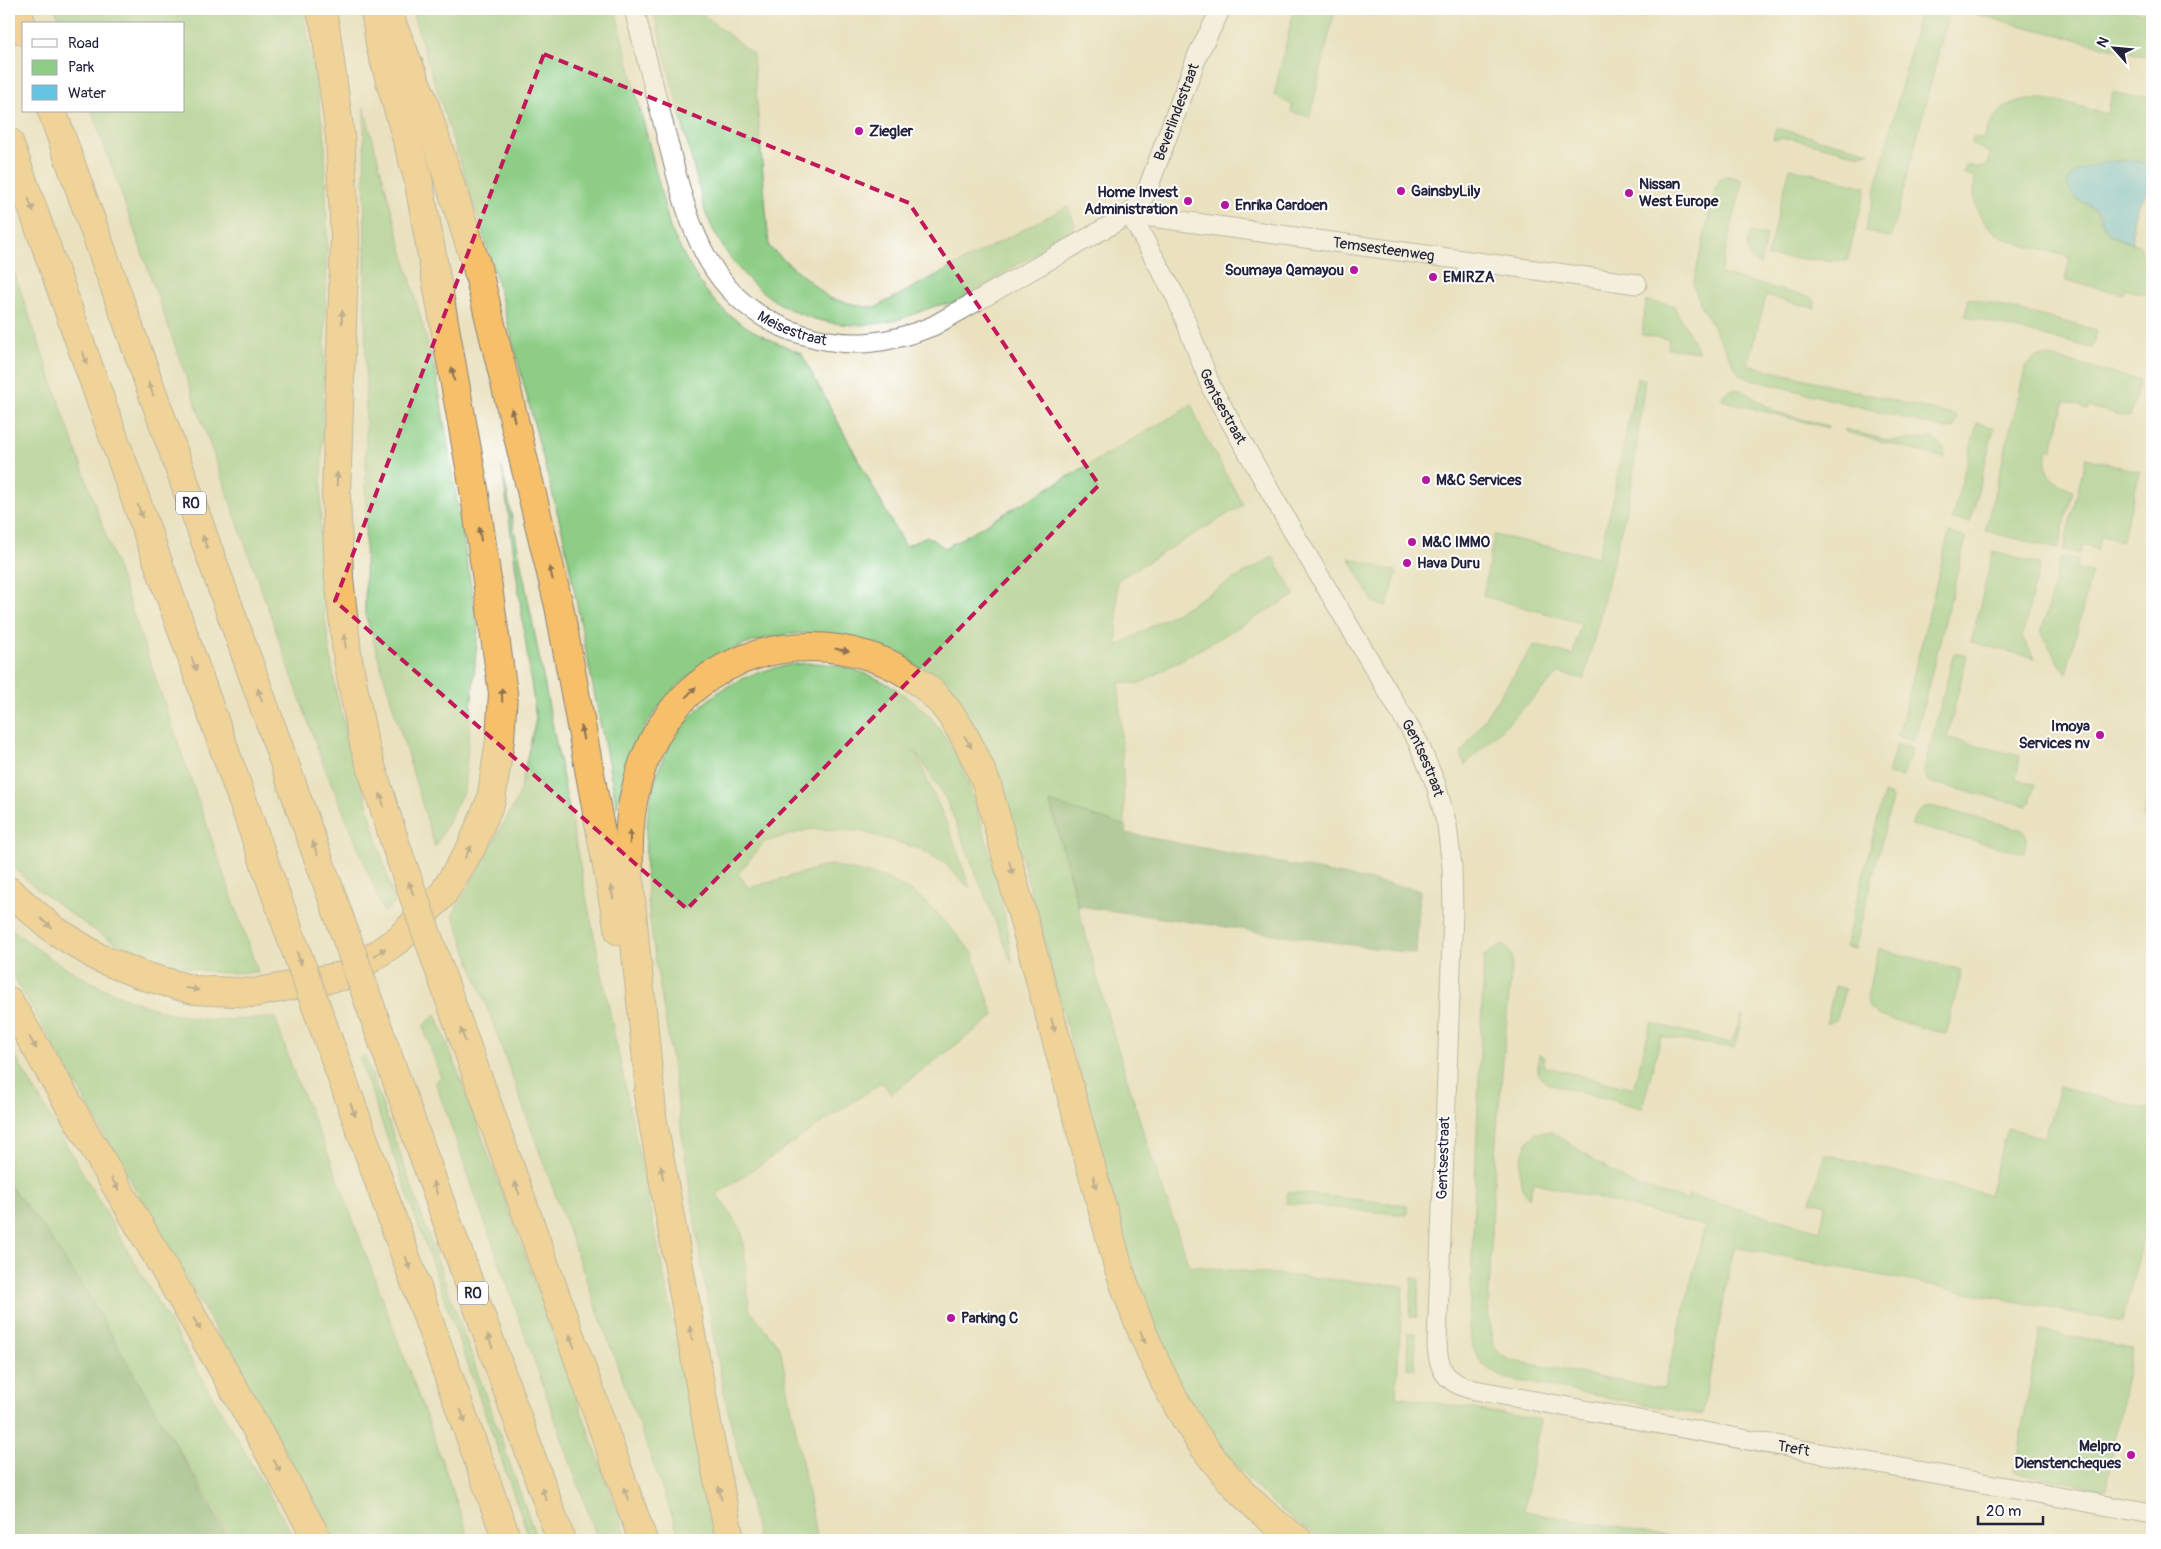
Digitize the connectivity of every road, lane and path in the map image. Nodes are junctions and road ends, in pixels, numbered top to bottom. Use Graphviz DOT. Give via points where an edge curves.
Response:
graph roads {
  1 [pos="16,9"];
  2 [pos="320,9"];
  3 [pos="360,9"];
  4 [pos="374,9"];
  5 [pos="386,9"];
  6 [pos="634,9"];
  7 [pos="1222,9"];
  8 [pos="22,26"];
  9 [pos="381,49"];
  10 [pos="52,112"];
  11 [pos="9,142"];
  12 [pos="1130,214"];
  13 [pos="1637,284"];
  14 [pos="9,891"];
  15 [pos="9,1001"];
  16 [pos="652,1113"];
  17 [pos="1442,1370"];
  18 [pos="2152,1514"];
  19 [pos="318,1540"];
  20 [pos="507,1540"];
  21 [pos="561,1540"];
  22 [pos="642,1540"];
  23 [pos="730,1540"];
  24 [pos="1298,1540"];
  1 -- 8 [label="highway"];
  22 -- 2 [label="highway, one-way, bridge" via="396,846 364,744 347,654 339,577 336,493 345,238 340,135"];
  3 -- 9 [label="highway"];
  4 -- 9 [label="highway"];
  16 -- 5 [label="highway, one-way" via="559,606 477,267 423,100"];
  6 -- 12 [label="street, Meisestraat" via="686,214 701,249 733,293 779,325 836,343 868,343 908,337 934,326"];
  7 -- 12 [label="street, Beverlindestraat" via="1198,54 1148,188"];
  14 -- 9 [label="highway, one-way" via="53,930 108,962 194,990 253,993 347,976 399,939 443,894 471,848 491,800 500,740 502,693 474,489 418,178"];
  21 -- 10 [label="highway, R0, one-way, bridge"];
  11 -- 20 [label="highway, one-way, bridge"];
  12 -- 13 [label="street, Temsesteenweg"];
  12 -- 17 [label="street, Gentsestraat" via="1177,299 1212,389 1418,742 1448,825 1453,912 1437,1328 1437,1358"];
  15 -- 19 [label="highway, one-way"];
  23 -- 16 [label="highway, one-way"];
  16 -- 24 [label="highway, one-way" via="632,906 630,846 636,785 661,728 676,706 697,685 732,664 758,654 826,647 870,657 901,670 922,684 958,724 987,785 1118,1266 1136,1321 1160,1376 1214,1461 1250,1500"];
  17 -- 18 [label="street, Treft" via="1450,1380 1475,1390"];
}
